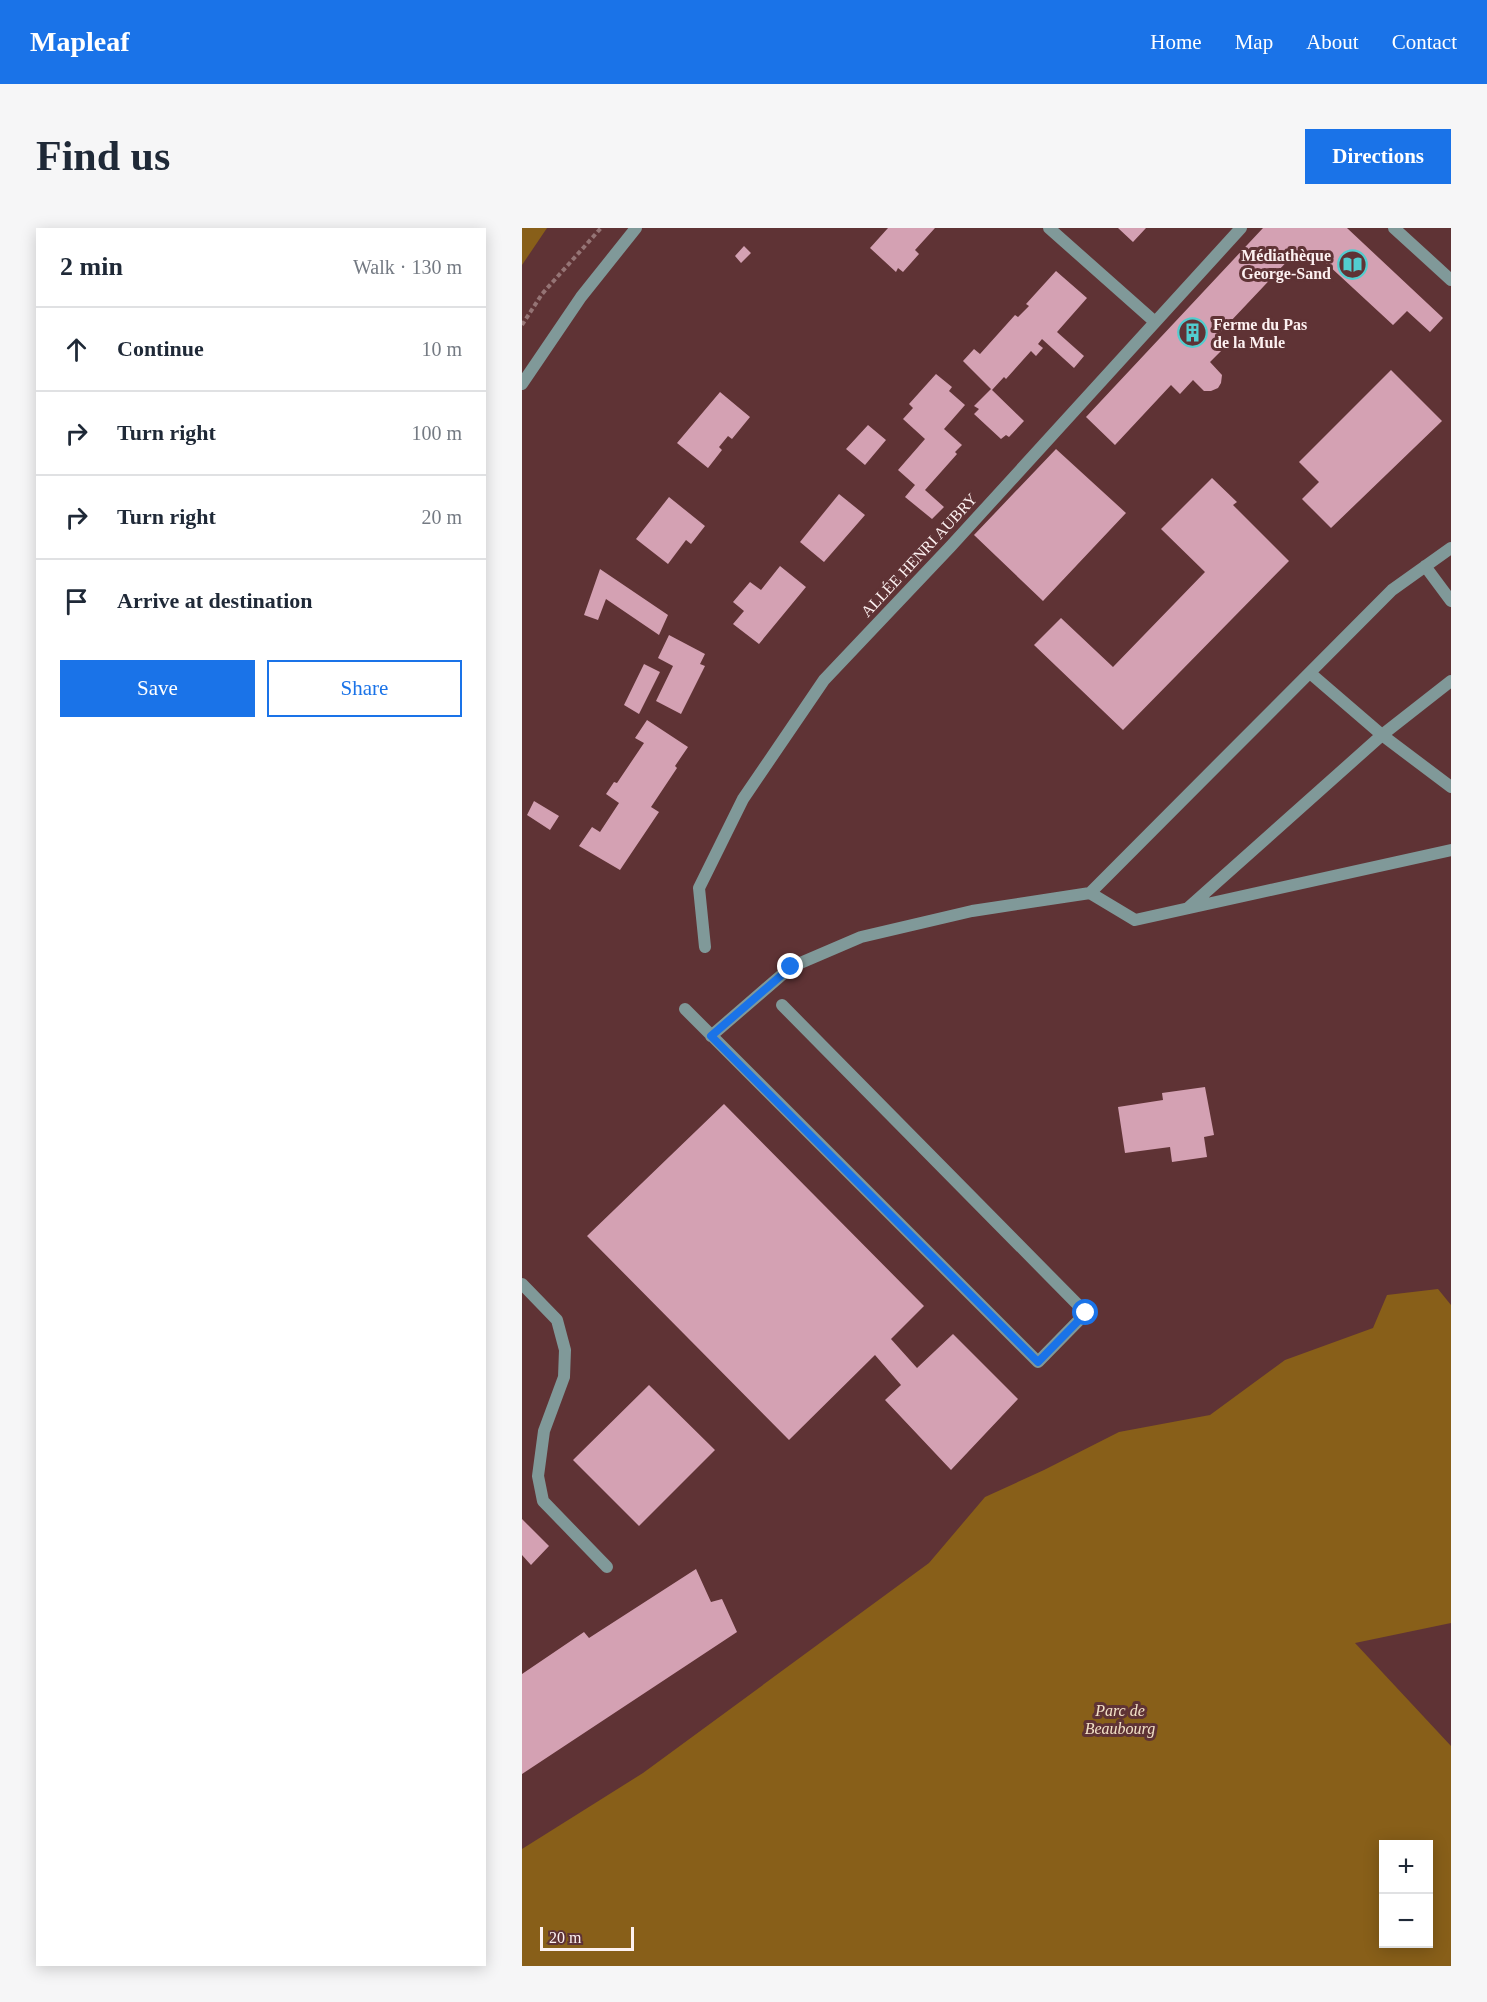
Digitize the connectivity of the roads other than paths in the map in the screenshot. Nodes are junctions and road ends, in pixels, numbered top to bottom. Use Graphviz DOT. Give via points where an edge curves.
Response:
graph roads {
  1 [pos="636,228"];
  2 [pos="1049,228"];
  3 [pos="1241,228"];
  4 [pos="1394,228"];
  5 [pos="1451,280"];
  6 [pos="1155,322"];
  7 [pos="522,384"];
  8 [pos="1451,548"];
  9 [pos="1425,566"];
  10 [pos="1451,601"];
  11 [pos="1310,673"];
  12 [pos="1451,681"];
  13 [pos="1382,735"];
  14 [pos="1451,788"];
  15 [pos="1451,850"];
  16 [pos="1090,893"];
  17 [pos="1187,909"];
  18 [pos="705,947"];
  19 [pos="782,1005"];
  20 [pos="685,1009"];
  21 [pos="711,1036"];
  22 [pos="522,1284"];
  23 [pos="607,1568"];
  1 -- 7 [label="street" via="581,297"];
  2 -- 6 [label="street"];
  3 -- 6 [label="street, ALLÉE HENRI AUBRY"];
  4 -- 5 [label="street"];
  6 -- 18 [label="street, ALLÉE HENRI AUBRY" via="825,680 743,799 699,888"];
  8 -- 9 [label="street"];
  9 -- 10 [label="street"];
  9 -- 11 [label="street" via="1392,590"];
  11 -- 13 [label="street"];
  11 -- 16 [label="street"];
  12 -- 13 [label="street"];
  13 -- 14 [label="street"];
  13 -- 17 [label="street"];
  15 -- 17 [label="street"];
  16 -- 17 [label="street" via="1135,920"];
  16 -- 21 [label="street" via="972,911 861,937 791,967"];
  19 -- 21 [label="street" via="1086,1313 1038,1362"];
  20 -- 21 [label="street"];
  22 -- 23 [label="street" via="557,1320 565,1350 564,1377 544,1431 538,1476 543,1501"];
}
